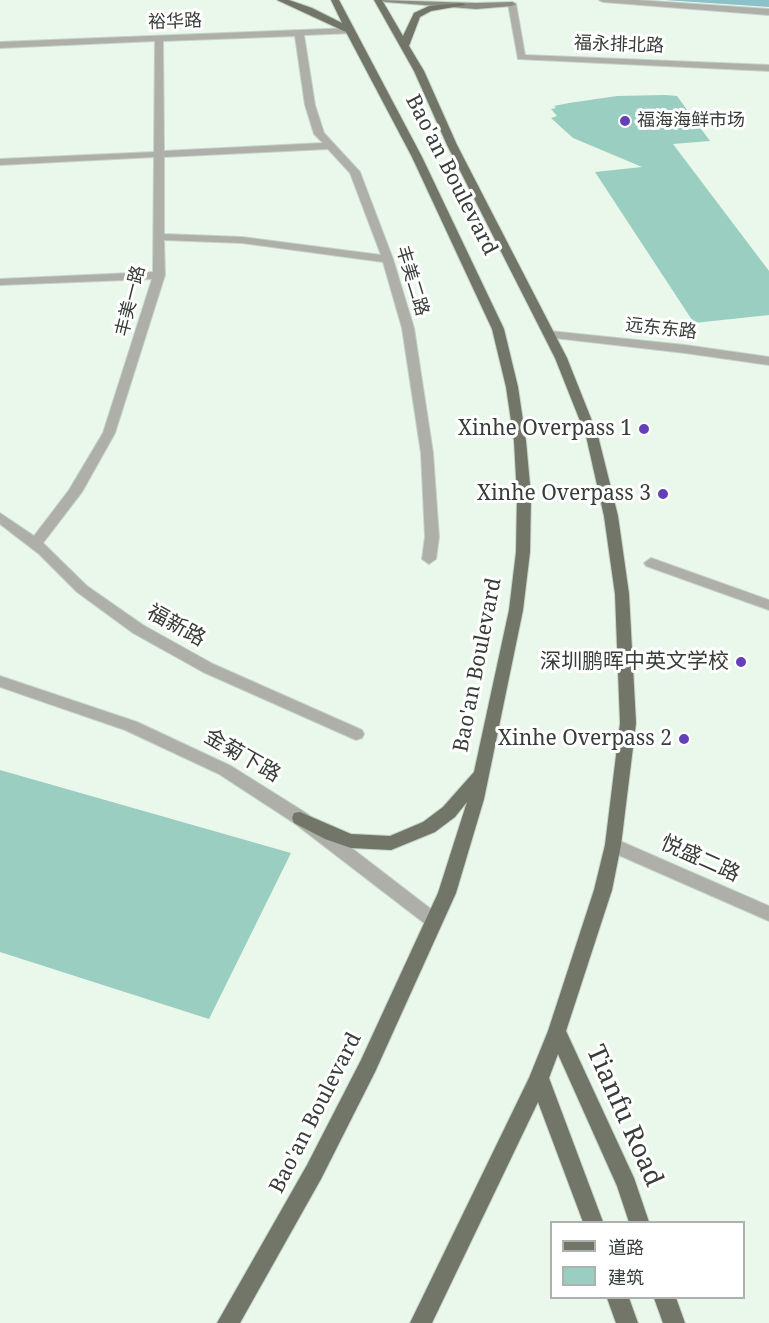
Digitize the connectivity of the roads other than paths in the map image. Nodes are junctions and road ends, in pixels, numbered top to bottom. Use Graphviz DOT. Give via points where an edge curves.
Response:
graph roads {
  1 [pos="280,0"];
  2 [pos="335,0"];
  3 [pos="378,0"];
  4 [pos="385,0"];
  5 [pos="485,0"];
  6 [pos="603,0"];
  7 [pos="512,4"];
  8 [pos="462,5"];
  9 [pos="769,12"];
  10 [pos="351,31"];
  11 [pos="299,33"];
  12 [pos="159,39"];
  13 [pos="0,45"];
  14 [pos="404,48"];
  15 [pos="769,68"];
  16 [pos="329,147"];
  17 [pos="161,155"];
  18 [pos="0,162"];
  19 [pos="160,237"];
  20 [pos="388,259"];
  21 [pos="159,275"];
  22 [pos="0,282"];
  23 [pos="550,335"];
  24 [pos="769,361"];
  25 [pos="0,517"];
  26 [pos="35,544"];
  27 [pos="429,559"];
  28 [pos="651,563"];
  29 [pos="769,605"];
  30 [pos="0,681"];
  31 [pos="356,734"];
  32 [pos="480,775"];
  33 [pos="300,818"];
  34 [pos="613,845"];
  35 [pos="769,914"];
  36 [pos="434,921"];
  37 [pos="557,1031"];
  38 [pos="539,1078"];
  39 [pos="593,1221"];
  40 [pos="639,1221"];
  41 [pos="618,1299"];
  42 [pos="665,1299"];
  43 [pos="228,1323"];
  44 [pos="422,1323"];
  45 [pos="627,1323"];
  46 [pos="674,1323"];
  1 -- 10 [label="main road"];
  2 -- 10 [label="main road, Bao'an Boulevard"];
  3 -- 14 [label="main road, Bao'an Boulevard"];
  4 -- 8 [label="main road"];
  5 -- 7 [label="main road"];
  6 -- 9 [label="street"];
  7 -- 8 [label="main road"];
  7 -- 15 [label="street, 福永排北路" via="521,57"];
  8 -- 14 [label="main road" via="429,9 417,15"];
  10 -- 11 [label="street, 裕华路"];
  10 -- 32 [label="main road, Bao'an Boulevard" via="477,280 498,330 512,387 523,485 523,552 516,610"];
  11 -- 12 [label="street, 裕华路"];
  11 -- 16 [label="street, 丰美二路" via="310,105 319,134"];
  12 -- 13 [label="street, 裕华路"];
  12 -- 17 [label="street, 丰美一路"];
  14 -- 23 [label="main road, Bao'an Boulevard"];
  16 -- 17 [label="street"];
  16 -- 20 [label="street, 丰美二路" via="355,172"];
  17 -- 18 [label="street"];
  17 -- 19 [label="street, 丰美一路"];
  19 -- 20 [label="street" via="242,240"];
  19 -- 21 [label="street, 丰美一路"];
  20 -- 27 [label="street, 丰美二路" via="408,328 427,453 432,537"];
  21 -- 22 [label="street"];
  21 -- 26 [label="street, 丰美一路" via="109,433 75,492"];
  23 -- 24 [label="street, 远东东路"];
  23 -- 34 [label="main road, Bao'an Boulevard" via="592,436 603,474 622,594 628,723"];
  25 -- 26 [label="street, 福新路"];
  26 -- 31 [label="street, 福新路" via="82,589 138,629 208,668"];
  28 -- 29 [label="street"];
  30 -- 33 [label="street, 金菊下路" via="130,726 190,752"];
  32 -- 33 [label="main road" via="449,812 429,827 391,843 351,841"];
  32 -- 36 [label="main road, Bao'an Boulevard" via="450,884"];
  33 -- 36 [label="street, 金菊下路"];
  34 -- 35 [label="street, 悦盛二路"];
  34 -- 37 [label="main road, Bao'an Boulevard" via="592,928"];
  36 -- 43 [label="main road, Bao'an Boulevard" via="314,1172"];
  37 -- 38 [label="main road, Bao'an Boulevard"];
  37 -- 40 [label="main road, Tianfu Road" via="627,1185"];
  38 -- 39 [label="main road"];
  38 -- 44 [label="main road, Bao'an Boulevard"];
  41 -- 45 [label="main road"];
  42 -- 46 [label="main road"];
}
